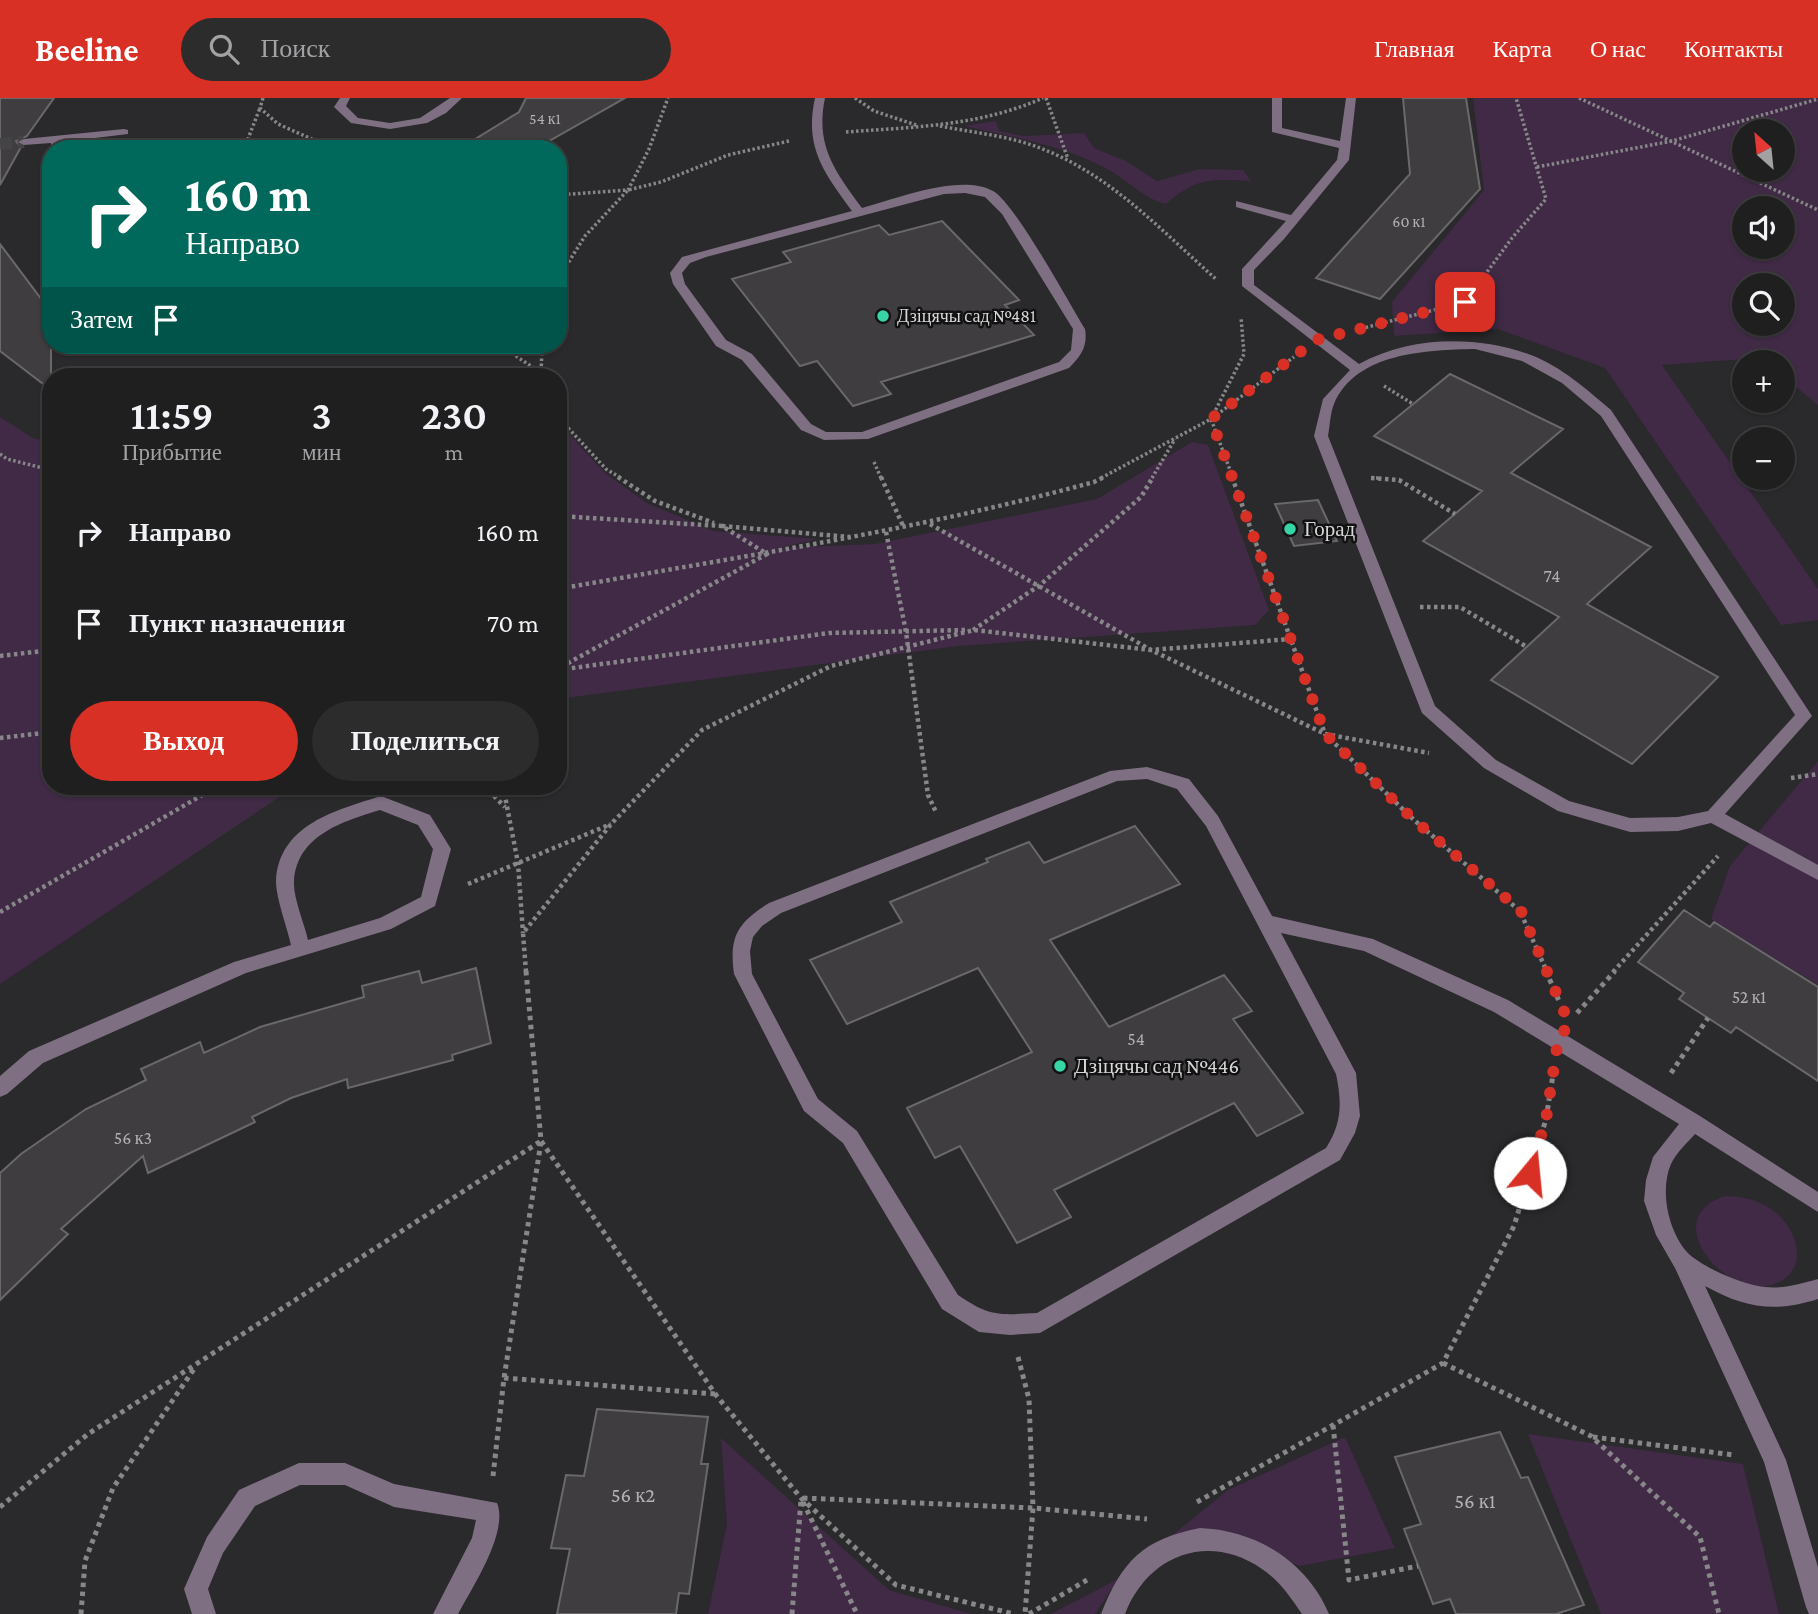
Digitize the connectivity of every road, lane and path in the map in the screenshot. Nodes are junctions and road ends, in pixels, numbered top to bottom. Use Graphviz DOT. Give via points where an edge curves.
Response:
graph roads {
  1 [pos="263,98"];
  2 [pos="345,98"];
  3 [pos="457,98"];
  4 [pos="668,98"];
  5 [pos="820,98"];
  6 [pos="855,98"];
  7 [pos="1045,98"];
  8 [pos="1277,98"];
  9 [pos="1351,98"];
  10 [pos="1517,98"];
  11 [pos="1579,98"];
  12 [pos="1818,99"];
  13 [pos="260,108"];
  14 [pos="920,127"];
  15 [pos="124,132"];
  16 [pos="818,135"];
  17 [pos="79,140"];
  18 [pos="248,140"];
  19 [pos="314,140"];
  20 [pos="24,142"];
  21 [pos="1672,142"];
  22 [pos="42,143"];
  23 [pos="1345,146"];
  24 [pos="1069,160"];
  25 [pos="1537,167"];
  26 [pos="628,190"];
  27 [pos="567,194"];
  28 [pos="1240,204"];
  29 [pos="1818,210"];
  30 [pos="859,212"];
  31 [pos="1294,219"];
  32 [pos="567,265"];
  33 [pos="1316,340"];
  34 [pos="512,354"];
  35 [pos="532,368"];
  36 [pos="1357,369"];
  37 [pos="567,427"];
  38 [pos="863,436"];
  39 [pos="1175,438"];
  40 [pos="0,454"];
  41 [pos="42,467"];
  42 [pos="1337,475"];
  43 [pos="1455,514"];
  44 [pos="567,517"];
  45 [pos="929,523"];
  46 [pos="722,526"];
  47 [pos="904,528"];
  48 [pos="886,531"];
  49 [pos="767,554"];
  50 [pos="1040,585"];
  51 [pos="567,587"];
  52 [pos="1388,607"];
  53 [pos="974,630"];
  54 [pos="906,632"];
  55 [pos="1291,639"];
  56 [pos="906,647"];
  57 [pos="1527,647"];
  58 [pos="1151,650"];
  59 [pos="42,651"];
  60 [pos="0,656"];
  61 [pos="567,664"];
  62 [pos="567,668"];
  63 [pos="1818,706"];
  64 [pos="1804,716"];
  65 [pos="42,733"];
  66 [pos="1325,734"];
  67 [pos="0,738"];
  68 [pos="1490,764"];
  69 [pos="202,795"];
  70 [pos="493,795"];
  71 [pos="504,795"];
  72 [pos="506,808"];
  73 [pos="1713,816"];
  74 [pos="612,823"];
  75 [pos="1741,830"];
  76 [pos="949,839"];
  77 [pos="518,863"];
  78 [pos="1818,873"];
  79 [pos="429,901"];
  80 [pos="0,912"];
  81 [pos="1265,922"];
  82 [pos="523,933"];
  83 [pos="301,949"];
  84 [pos="1708,1018"];
  85 [pos="1569,1023"];
  86 [pos="1558,1041"];
  87 [pos="1667,1080"];
  88 [pos="0,1088"];
  89 [pos="1693,1122"];
  90 [pos="541,1141"];
  91 [pos="1818,1203"];
  92 [pos="1682,1261"];
  93 [pos="1818,1289"];
  94 [pos="1010,1325"];
  95 [pos="198,1362"];
  96 [pos="1443,1363"];
  97 [pos="503,1378"];
  98 [pos="716,1395"];
  99 [pos="1333,1425"];
  100 [pos="1591,1436"];
  101 [pos="1775,1460"];
  102 [pos="801,1498"];
  103 [pos="0,1507"];
  104 [pos="1189,1507"];
  105 [pos="1033,1508"];
  106 [pos="489,1511"];
  107 [pos="1152,1519"];
  108 [pos="1418,1566"];
  109 [pos="1818,1607"];
  110 [pos="82,1614"];
  111 [pos="205,1614"];
  112 [pos="445,1614"];
  113 [pos="792,1614"];
  114 [pos="857,1614"];
  115 [pos="1014,1614"];
  116 [pos="1025,1614"];
  117 [pos="1113,1614"];
  118 [pos="1317,1614"];
  119 [pos="1719,1614"];
  1 -- 13 [label="path"];
  2 -- 3 [label="lane" via="340,107 355,121 390,126 423,121"];
  4 -- 26 [label="path"];
  5 -- 16 [label="lane"];
  6 -- 14 [label="path" via="874,111"];
  7 -- 14 [label="path" via="987,118"];
  7 -- 24 [label="path"];
  8 -- 23 [label="lane" via="1276,130"];
  9 -- 23 [label="lane"];
  10 -- 25 [label="path"];
  11 -- 21 [label="path"];
  12 -- 21 [label="path"];
  13 -- 18 [label="path"];
  13 -- 19 [label="path" via="278,124"];
  14 -- 16 [label="path"];
  15 -- 17 [label="lane"];
  16 -- 26 [label="path" via="728,155"];
  16 -- 30 [label="lane" via="832,174"];
  20 -- 22 [label="lane"];
  21 -- 25 [label="path"];
  21 -- 29 [label="path"];
  23 -- 31 [label="lane" via="1343,160"];
  25 -- 33 [label="path" via="1546,199 1465,302"];
  26 -- 27 [label="path"];
  26 -- 32 [label="path" via="585,236"];
  28 -- 31 [label="lane"];
  30 -- 38 [label="lane" via="702,254 686,260 677,273 679,284 721,343 747,358 806,427 824,436"];
  30 -- 38 [label="lane" via="944,190 989,194 1007,212 1079,329 1082,343 1064,365"];
  31 -- 33 [label="lane" via="1248,270 1248,286"];
  33 -- 36 [label="lane"];
  33 -- 55 [label="path" via="1211,419"];
  34 -- 35 [label="path"];
  36 -- 42 [label="lane" via="1329,401 1321,436"];
  36 -- 64 [label="lane" via="1426,346 1475,345 1527,358 1567,380 1605,413"];
  37 -- 46 [label="path" via="606,469 655,501"];
  38 -- 47 [label="path"];
  39 -- 50 [label="path" via="1140,496"];
  40 -- 41 [label="path"];
  42 -- 43 [label="path" via="1399,481"];
  42 -- 52 [label="lane"];
  44 -- 46 [label="path"];
  45 -- 50 [label="path"];
  46 -- 49 [label="path"];
  46 -- 49 [label="path" via="858,537"];
  48 -- 54 [label="path"];
  49 -- 51 [label="path"];
  49 -- 61 [label="path"];
  50 -- 53 [label="path"];
  50 -- 58 [label="path"];
  52 -- 57 [label="path" via="1460,607"];
  52 -- 68 [label="lane" via="1428,709"];
  53 -- 54 [label="path"];
  53 -- 56 [label="path"];
  53 -- 58 [label="path"];
  54 -- 56 [label="path"];
  54 -- 62 [label="path" via="829,633"];
  55 -- 58 [label="path"];
  55 -- 66 [label="path"];
  56 -- 74 [label="path" via="831,666 702,730"];
  56 -- 76 [label="path" via="928,795"];
  58 -- 66 [label="path"];
  59 -- 60 [label="path"];
  63 -- 64 [label="lane"];
  64 -- 73 [label="lane"];
  65 -- 67 [label="path"];
  66 -- 68 [label="path"];
  66 -- 85 [label="path" via="1414,820 1521,911"];
  68 -- 73 [label="lane" via="1564,806 1630,825 1678,824"];
  69 -- 80 [label="path"];
  70 -- 72 [label="path"];
  71 -- 72 [label="path"];
  72 -- 77 [label="path"];
  73 -- 75 [label="lane"];
  74 -- 77 [label="path"];
  74 -- 82 [label="path"];
  75 -- 78 [label="lane"];
  75 -- 85 [label="path"];
  76 -- 81 [label="lane" via="1116,775 1147,773 1183,784 1212,821"];
  76 -- 94 [label="lane" via="775,908 751,922 739,950 743,974 811,1105 850,1137 950,1302 979,1322"];
  77 -- 79 [label="path"];
  77 -- 82 [label="path"];
  79 -- 83 [label="lane" via="385,924"];
  79 -- 83 [label="lane" via="442,849 424,820 381,803 330,819 294,848 285,882"];
  81 -- 86 [label="lane" via="1367,944 1501,1006"];
  81 -- 94 [label="lane" via="1346,1073 1353,1105 1348,1132 1333,1154 1040,1323"];
  82 -- 90 [label="path"];
  83 -- 88 [label="lane" via="241,967 37,1057"];
  84 -- 87 [label="path"];
  85 -- 86 [label="path"];
  86 -- 89 [label="lane"];
  86 -- 96 [label="path" via="1546,1119 1514,1226"];
  89 -- 91 [label="lane"];
  89 -- 92 [label="lane" via="1663,1157 1654,1201"];
  90 -- 95 [label="path"];
  90 -- 97 [label="path"];
  90 -- 98 [label="path"];
  92 -- 93 [label="lane" via="1739,1293 1768,1299 1795,1298"];
  92 -- 101 [label="lane"];
  94 -- 105 [label="path" via="1029,1399"];
  95 -- 103 [label="path" via="88,1434"];
  95 -- 110 [label="path" via="113,1488 85,1561"];
  96 -- 99 [label="path"];
  96 -- 100 [label="path"];
  97 -- 98 [label="path"];
  97 -- 106 [label="path"];
  98 -- 102 [label="path"];
  99 -- 104 [label="path"];
  99 -- 108 [label="path" via="1349,1580"];
  100 -- 101 [label="path"];
  100 -- 119 [label="path" via="1700,1537"];
  101 -- 109 [label="lane"];
  102 -- 105 [label="path"];
  102 -- 113 [label="path"];
  102 -- 114 [label="path"];
  102 -- 115 [label="path" via="896,1585"];
  105 -- 107 [label="path"];
  105 -- 116 [label="path"];
  106 -- 111 [label="lane" via="394,1495 345,1474 299,1474 247,1498 196,1589"];
  106 -- 112 [label="lane" via="483,1541"];
  117 -- 118 [label="lane" via="1120,1592 1149,1557 1170,1545 1195,1539 1220,1539 1250,1548 1291,1580"];
}
